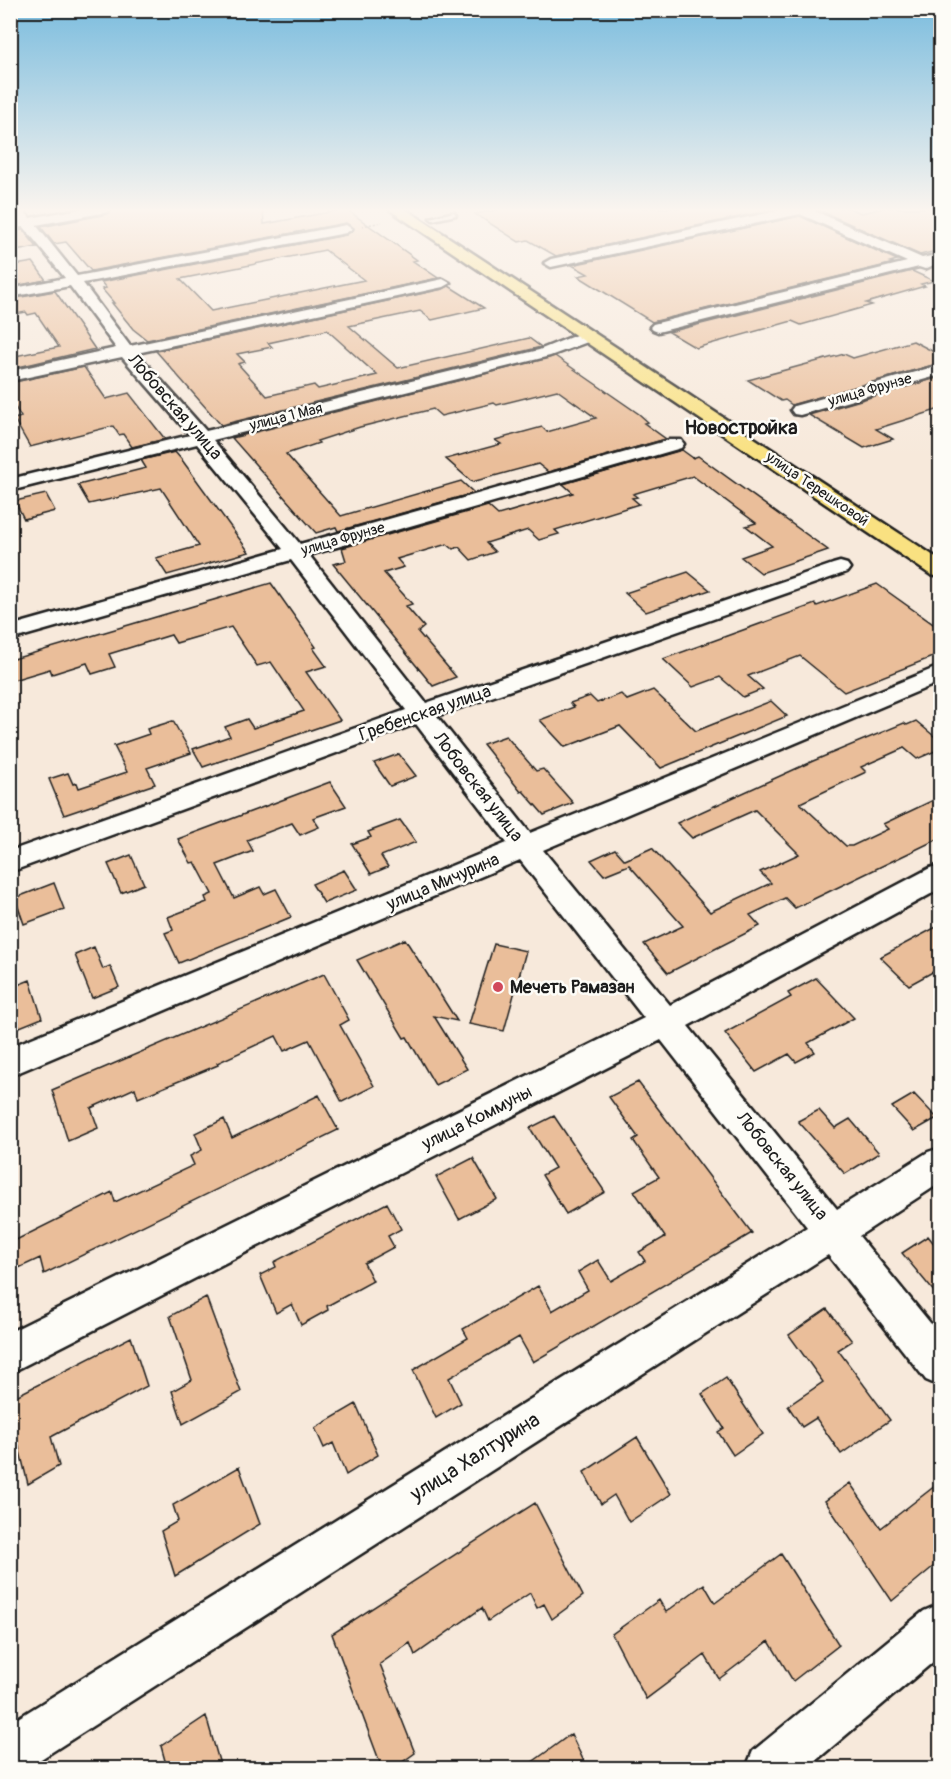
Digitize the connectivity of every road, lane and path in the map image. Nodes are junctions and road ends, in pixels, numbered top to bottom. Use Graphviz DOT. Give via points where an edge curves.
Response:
graph roads {
  1 [pos="72,291"];
  2 [pos="406,291"];
  3 [pos="519,291"];
  4 [pos="552,291"];
  5 [pos="805,291"];
  6 [pos="658,327"];
  7 [pos="588,337"];
  8 [pos="126,351"];
  9 [pos="940,370"];
  10 [pos="10,376"];
  11 [pos="800,410"];
  12 [pos="202,438"];
  13 [pos="675,444"];
  14 [pos="791,449"];
  15 [pos="10,485"];
  16 [pos="297,552"];
  17 [pos="840,568"];
  18 [pos="940,570"];
  19 [pos="10,633"];
  20 [pos="940,673"];
  21 [pos="422,713"];
  22 [pos="526,848"];
  23 [pos="10,862"];
  24 [pos="940,876"];
  25 [pos="667,1022"];
  26 [pos="10,1062"];
  27 [pos="940,1164"];
  28 [pos="833,1230"];
  29 [pos="10,1353"];
  30 [pos="940,1366"];
  31 [pos="940,1627"];
  32 [pos="10,1752"];
  33 [pos="771,1768"];
  1 -- 8 [label="street, Лобовская улица"];
  2 -- 8 [label="street"];
  3 -- 7 [label="main road, улица Терешковой"];
  4 -- 14 [label="main road, улица Терешковой"];
  5 -- 6 [label="street"];
  7 -- 12 [label="street, улица 1 Мая" via="569,341 562,349"];
  7 -- 18 [label="main road, улица Терешковой"];
  8 -- 10 [label="street"];
  8 -- 12 [label="street, Лобовская улица"];
  9 -- 11 [label="street, улица Фрунзе"];
  12 -- 15 [label="street, улица 1 Мая"];
  12 -- 16 [label="street, Лобовская улица"];
  13 -- 16 [label="street, улица Фрунзе"];
  16 -- 19 [label="street, улица Фрунзе"];
  16 -- 21 [label="street, Лобовская улица"];
  17 -- 21 [label="street, Гребенская улица"];
  20 -- 22 [label="street, улица Мичурина"];
  21 -- 22 [label="street, Лобовская улица"];
  21 -- 23 [label="street, Гребенская улица"];
  22 -- 25 [label="street, Лобовская улица"];
  22 -- 26 [label="street, улица Мичурина"];
  24 -- 25 [label="street, улица Коммуны"];
  25 -- 28 [label="street, Лобовская улица"];
  25 -- 29 [label="street, улица Коммуны"];
  27 -- 28 [label="street, улица Халтурина"];
  28 -- 30 [label="street, Лобовская улица"];
  28 -- 32 [label="street, улица Халтурина"];
  31 -- 33 [label="street"];
}
